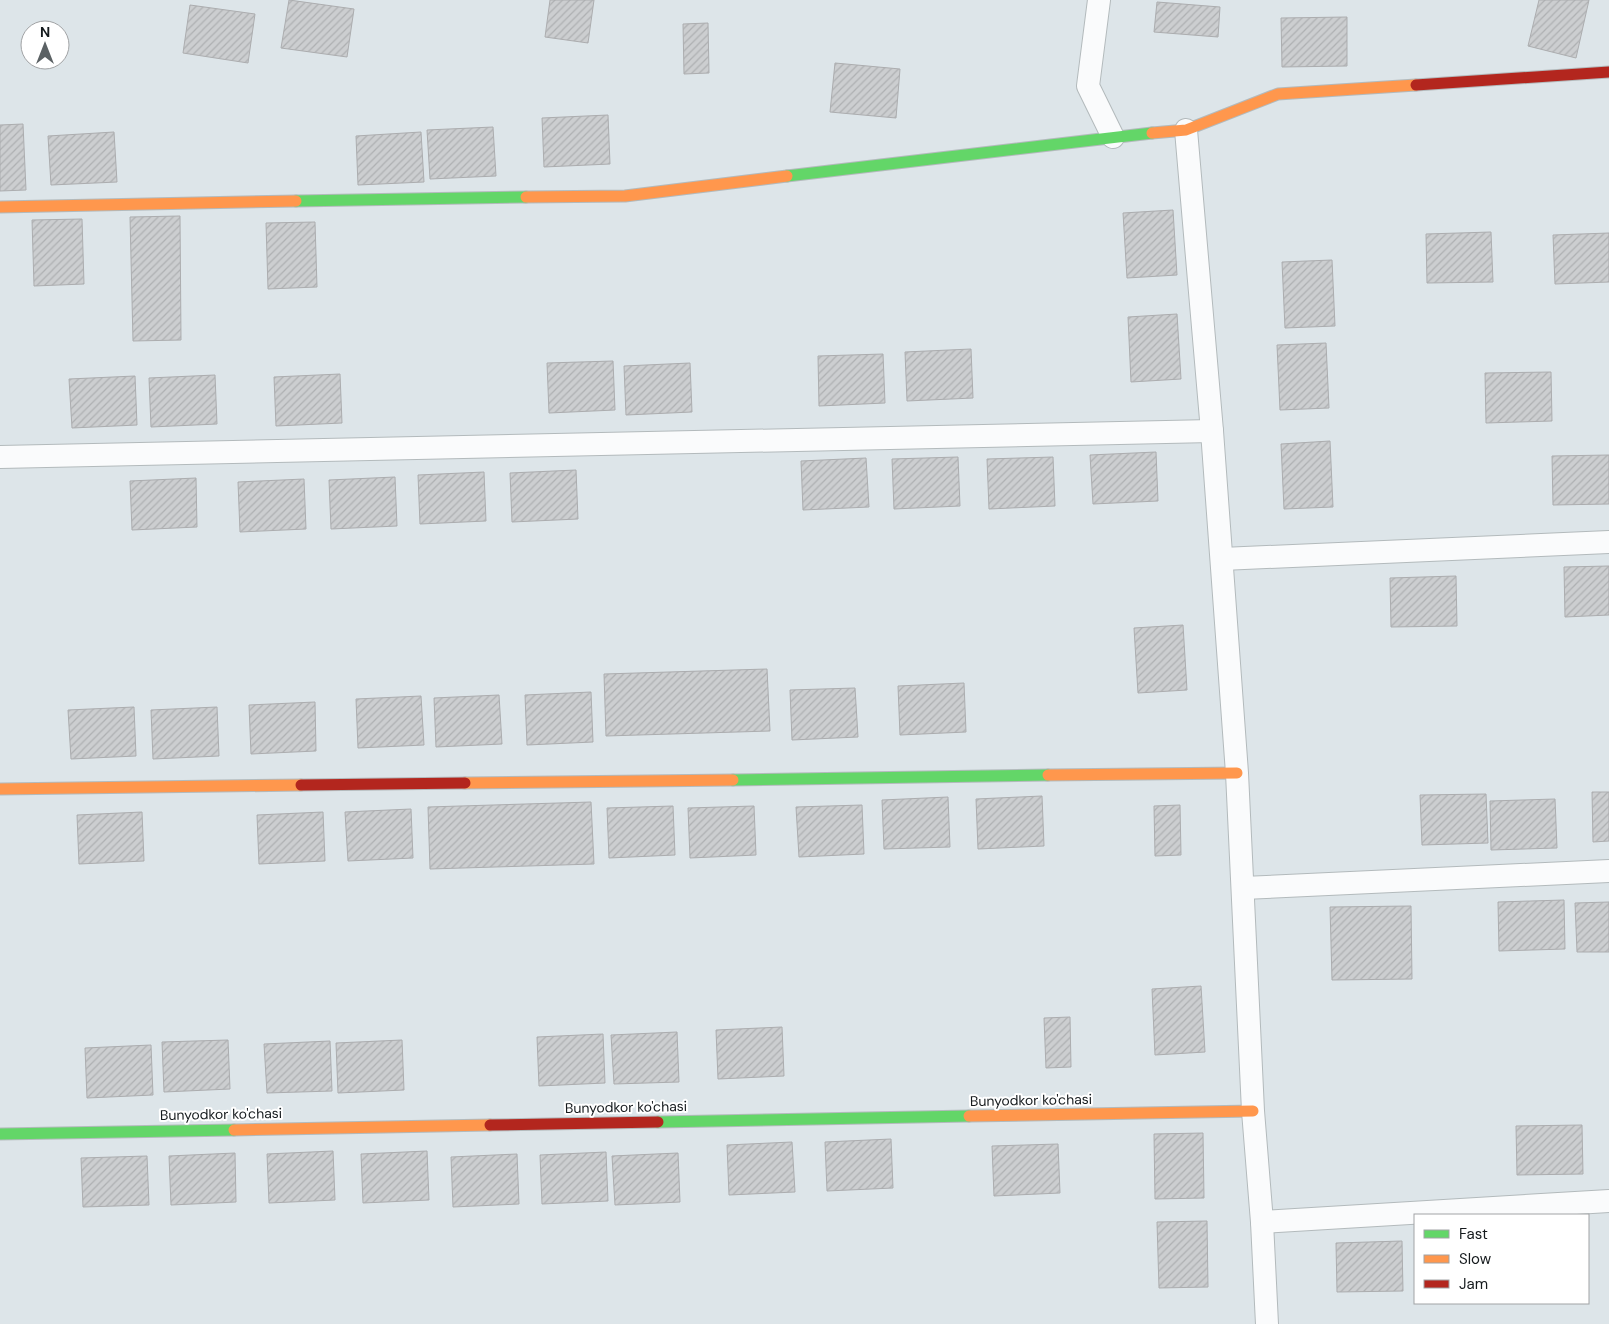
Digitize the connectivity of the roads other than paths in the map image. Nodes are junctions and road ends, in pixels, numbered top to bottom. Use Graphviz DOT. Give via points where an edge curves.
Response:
graph roads {
  1 [pos="1099,0"];
  2 [pos="1609,72"];
  3 [pos="1186,130"];
  4 [pos="1112,137"];
  5 [pos="0,207"];
  6 [pos="1212,431"];
  7 [pos="0,457"];
  8 [pos="1609,542"];
  9 [pos="1222,559"];
  10 [pos="1237,773"];
  11 [pos="0,789"];
  12 [pos="1609,871"];
  13 [pos="1243,888"];
  14 [pos="1253,1111"];
  15 [pos="0,1134"];
  16 [pos="1609,1201"];
  17 [pos="1262,1222"];
  18 [pos="1267,1324"];
  1 -- 4 [label="street" via="1088,86"];
  2 -- 3 [label="street" via="1278,94"];
  3 -- 4 [label="street"];
  3 -- 6 [label="street"];
  4 -- 5 [label="street" via="625,196"];
  6 -- 7 [label="street"];
  6 -- 9 [label="street"];
  8 -- 9 [label="street"];
  9 -- 10 [label="street"];
  10 -- 11 [label="street"];
  10 -- 13 [label="street"];
  12 -- 13 [label="street"];
  13 -- 14 [label="street"];
  14 -- 15 [label="street, Bunyodkor ko'chasi"];
  14 -- 17 [label="street"];
  16 -- 17 [label="street"];
  17 -- 18 [label="street"];
}
